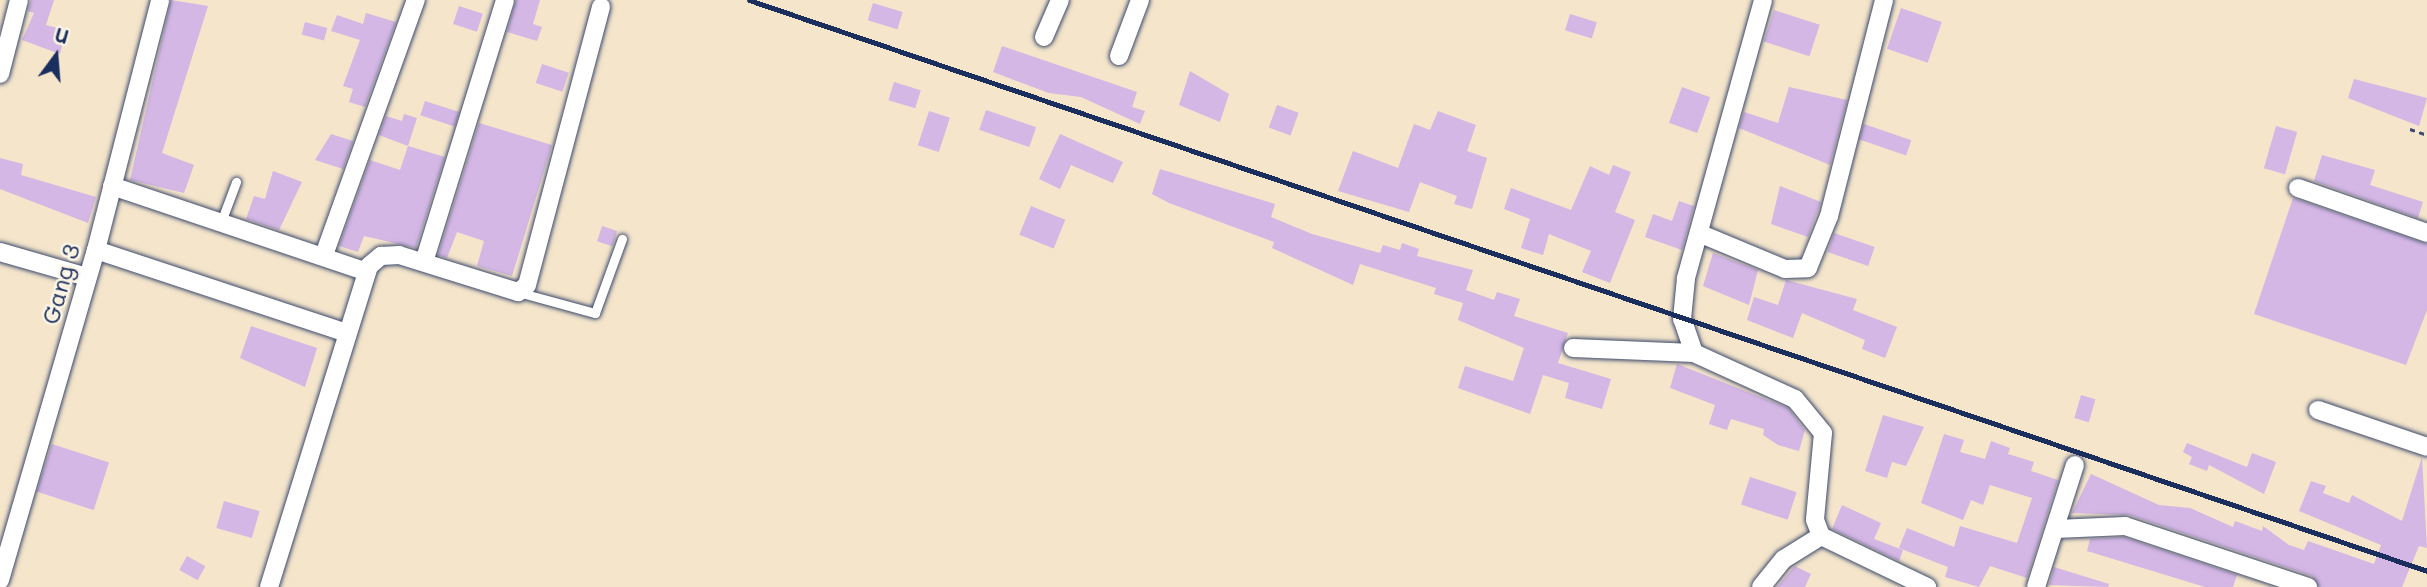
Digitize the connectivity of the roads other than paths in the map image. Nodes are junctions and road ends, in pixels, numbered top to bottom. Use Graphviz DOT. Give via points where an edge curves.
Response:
graph roads {
  1 [pos="19,0"];
  2 [pos="160,0"];
  3 [pos="416,0"];
  4 [pos="505,0"];
  5 [pos="1059,0"];
  6 [pos="1140,0"];
  7 [pos="1763,0"];
  8 [pos="1884,0"];
  9 [pos="601,7"];
  10 [pos="1044,37"];
  11 [pos="1119,56"];
  12 [pos="0,74"];
  13 [pos="236,182"];
  14 [pos="112,186"];
  15 [pos="2298,188"];
  16 [pos="222,222"];
  17 [pos="2427,233"];
  18 [pos="1701,234"];
  19 [pos="622,239"];
  20 [pos="96,250"];
  21 [pos="0,252"];
  22 [pos="324,255"];
  23 [pos="424,262"];
  24 [pos="365,271"];
  25 [pos="88,277"];
  26 [pos="518,292"];
  27 [pos="344,332"];
  28 [pos="1573,348"];
  29 [pos="1694,352"];
  30 [pos="2318,410"];
  31 [pos="2427,447"];
  32 [pos="2075,465"];
  33 [pos="2056,529"];
  34 [pos="1821,536"];
  35 [pos="0,580"];
  36 [pos="269,587"];
  37 [pos="1761,587"];
  38 [pos="1927,587"];
  39 [pos="2036,587"];
  40 [pos="2308,587"];
  1 -- 12 [label="street"];
  2 -- 14 [label="street, Gang 3"];
  3 -- 22 [label="street"];
  4 -- 23 [label="street"];
  5 -- 10 [label="street"];
  6 -- 11 [label="street"];
  7 -- 18 [label="street"];
  8 -- 18 [label="street" via="1829,216 1808,268 1785,269"];
  9 -- 26 [label="street" via="527,285"];
  13 -- 16 [label="lane"];
  14 -- 16 [label="street"];
  14 -- 20 [label="street, Gang 3"];
  15 -- 17 [label="street"];
  16 -- 22 [label="street"];
  18 -- 29 [label="street" via="1686,278 1682,319"];
  19 -- 26 [label="lane" via="595,313"];
  20 -- 25 [label="street, Gang 3"];
  20 -- 27 [label="street"];
  21 -- 25 [label="street"];
  22 -- 24 [label="street"];
  23 -- 24 [label="street" via="387,254"];
  23 -- 26 [label="street"];
  24 -- 27 [label="street"];
  25 -- 35 [label="street, Gang 3"];
  27 -- 36 [label="street"];
  28 -- 29 [label="street"];
  29 -- 34 [label="street" via="1748,373 1795,399 1820,423 1824,450 1815,520"];
  30 -- 31 [label="street"];
  32 -- 33 [label="street"];
  33 -- 39 [label="street"];
  33 -- 40 [label="street" via="2125,526"];
  34 -- 37 [label="street" via="1784,559"];
  34 -- 38 [label="street"];
}
